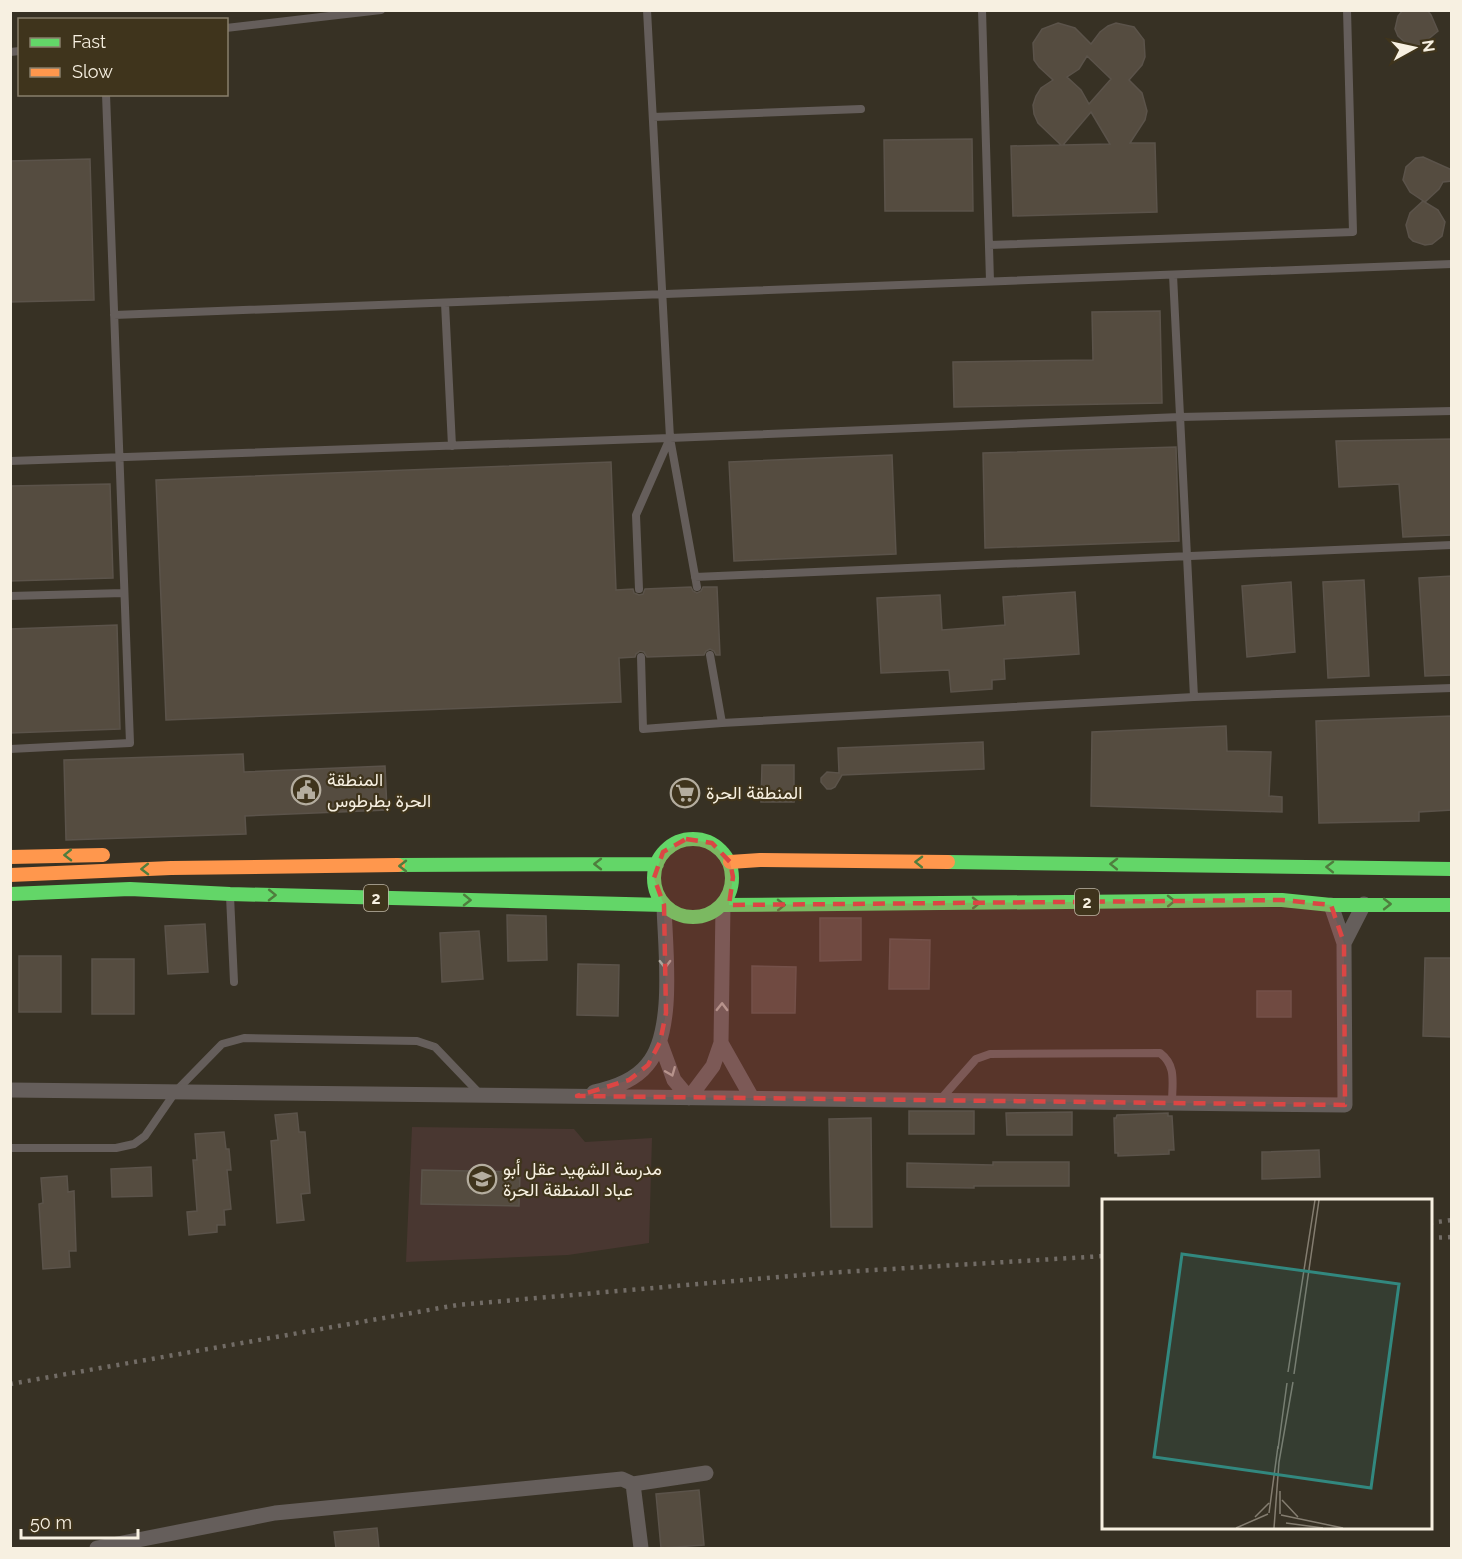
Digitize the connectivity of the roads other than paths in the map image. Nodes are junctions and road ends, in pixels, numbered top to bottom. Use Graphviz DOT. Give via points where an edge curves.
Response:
graph roads {
  1 [pos="381,10"];
  2 [pos="647,10"];
  3 [pos="982,10"];
  4 [pos="1347,10"];
  5 [pos="228,28"];
  6 [pos="106,96"];
  7 [pos="861,109"];
  8 [pos="653,117"];
  9 [pos="989,245"];
  10 [pos="1452,264"];
  11 [pos="1173,275"];
  12 [pos="990,281"];
  13 [pos="662,294"];
  14 [pos="445,303"];
  15 [pos="114,315"];
  16 [pos="1452,411"];
  17 [pos="1180,417"];
  18 [pos="670,438"];
  19 [pos="452,446"];
  20 [pos="119,458"];
  21 [pos="10,462"];
  22 [pos="1452,545"];
  23 [pos="1187,555"];
  24 [pos="695,577"];
  25 [pos="697,587"];
  26 [pos="639,589"];
  27 [pos="124,593"];
  28 [pos="10,596"];
  29 [pos="710,655"];
  30 [pos="641,657"];
  31 [pos="1452,688"];
  32 [pos="1194,697"];
  33 [pos="722,723"];
  34 [pos="10,749"];
  35 [pos="117,855"];
  36 [pos="135,856"];
  37 [pos="10,857"];
  38 [pos="730,862"];
  39 [pos="657,864"];
  40 [pos="209,867"];
  41 [pos="1452,869"];
  42 [pos="10,875"];
  43 [pos="209,893"];
  44 [pos="10,894"];
  45 [pos="230,894"];
  46 [pos="106,904"];
  47 [pos="1364,904"];
  48 [pos="664,905"];
  49 [pos="723,905"];
  50 [pos="1330,905"];
  51 [pos="1452,905"];
  52 [pos="1344,943"];
  53 [pos="234,982"];
  54 [pos="660,1042"];
  55 [pos="722,1043"];
  56 [pos="10,1090"];
  57 [pos="176,1091"];
  58 [pos="482,1095"];
  59 [pos="577,1096"];
  60 [pos="689,1098"];
  61 [pos="752,1098"];
  62 [pos="939,1101"];
  63 [pos="1172,1103"];
  64 [pos="10,1148"];
  65 [pos="706,1473"];
  66 [pos="633,1484"];
  67 [pos="97,1548"];
  68 [pos="641,1548"];
  1 -- 5 [label="lane"];
  2 -- 8 [label="lane"];
  3 -- 9 [label="lane"];
  4 -- 9 [label="lane" via="1353,232"];
  6 -- 15 [label="lane"];
  7 -- 8 [label="lane"];
  8 -- 13 [label="lane"];
  9 -- 12 [label="lane"];
  10 -- 11 [label="lane"];
  11 -- 12 [label="lane"];
  11 -- 17 [label="lane"];
  12 -- 13 [label="lane"];
  13 -- 14 [label="lane"];
  13 -- 18 [label="lane"];
  14 -- 15 [label="lane"];
  14 -- 19 [label="lane"];
  15 -- 20 [label="lane"];
  16 -- 17 [label="lane"];
  17 -- 18 [label="lane"];
  17 -- 23 [label="lane"];
  18 -- 19 [label="lane"];
  18 -- 24 [label="lane"];
  18 -- 26 [label="lane" via="636,515"];
  19 -- 20 [label="lane"];
  20 -- 21 [label="lane"];
  20 -- 27 [label="lane"];
  22 -- 23 [label="lane"];
  23 -- 24 [label="lane"];
  23 -- 32 [label="lane"];
  24 -- 25 [label="lane"];
  27 -- 28 [label="lane"];
  27 -- 34 [label="lane" via="130,742"];
  29 -- 33 [label="lane"];
  30 -- 33 [label="lane" via="643,729"];
  31 -- 32 [label="lane"];
  32 -- 33 [label="lane"];
  35 -- 37 [label="main road, one-way"];
  36 -- 40 [label="main road" via="186,860"];
  38 -- 39 [label="main road" via="712,843 686,839 663,852"];
  41 -- 38 [label="main road, one-way"];
  38 -- 49 [label="main road" via="731,892"];
  39 -- 40 [label="main road, one-way"];
  39 -- 48 [label="main road" via="656,892"];
  40 -- 42 [label="main road, one-way"];
  43 -- 44 [label="main road, 2" via="87,890"];
  43 -- 45 [label="main road, 2"];
  43 -- 46 [label="main road"];
  45 -- 48 [label="main road, 2, one-way"];
  45 -- 53 [label="lane"];
  47 -- 50 [label="main road, 2"];
  47 -- 51 [label="main road, 2, one-way"];
  47 -- 52 [label="street"];
  48 -- 49 [label="main road" via="686,918 711,914"];
  48 -- 54 [label="street, one-way" via="666,1012"];
  49 -- 50 [label="main road, 2, one-way" via="1270,900"];
  55 -- 49 [label="street, one-way"];
  50 -- 52 [label="street"];
  52 -- 63 [label="street" via="1345,1105"];
  54 -- 59 [label="street" via="648,1065 629,1080"];
  54 -- 60 [label="street, one-way" via="674,1080"];
  55 -- 60 [label="street" via="713,1066"];
  55 -- 61 [label="street"];
  56 -- 57 [label="street"];
  57 -- 58 [label="street"];
  57 -- 58 [label="lane" via="222,1044 244,1038 417,1041 435,1047"];
  57 -- 64 [label="lane" via="134,1144 116,1148"];
  58 -- 59 [label="street"];
  59 -- 60 [label="street"];
  60 -- 61 [label="street"];
  61 -- 62 [label="street"];
  62 -- 63 [label="street"];
  62 -- 63 [label="lane" via="976,1059 990,1054 1160,1053 1172,1067"];
  65 -- 66 [label="street"];
  66 -- 67 [label="street" via="622,1479 275,1513"];
  66 -- 68 [label="street"];
}
